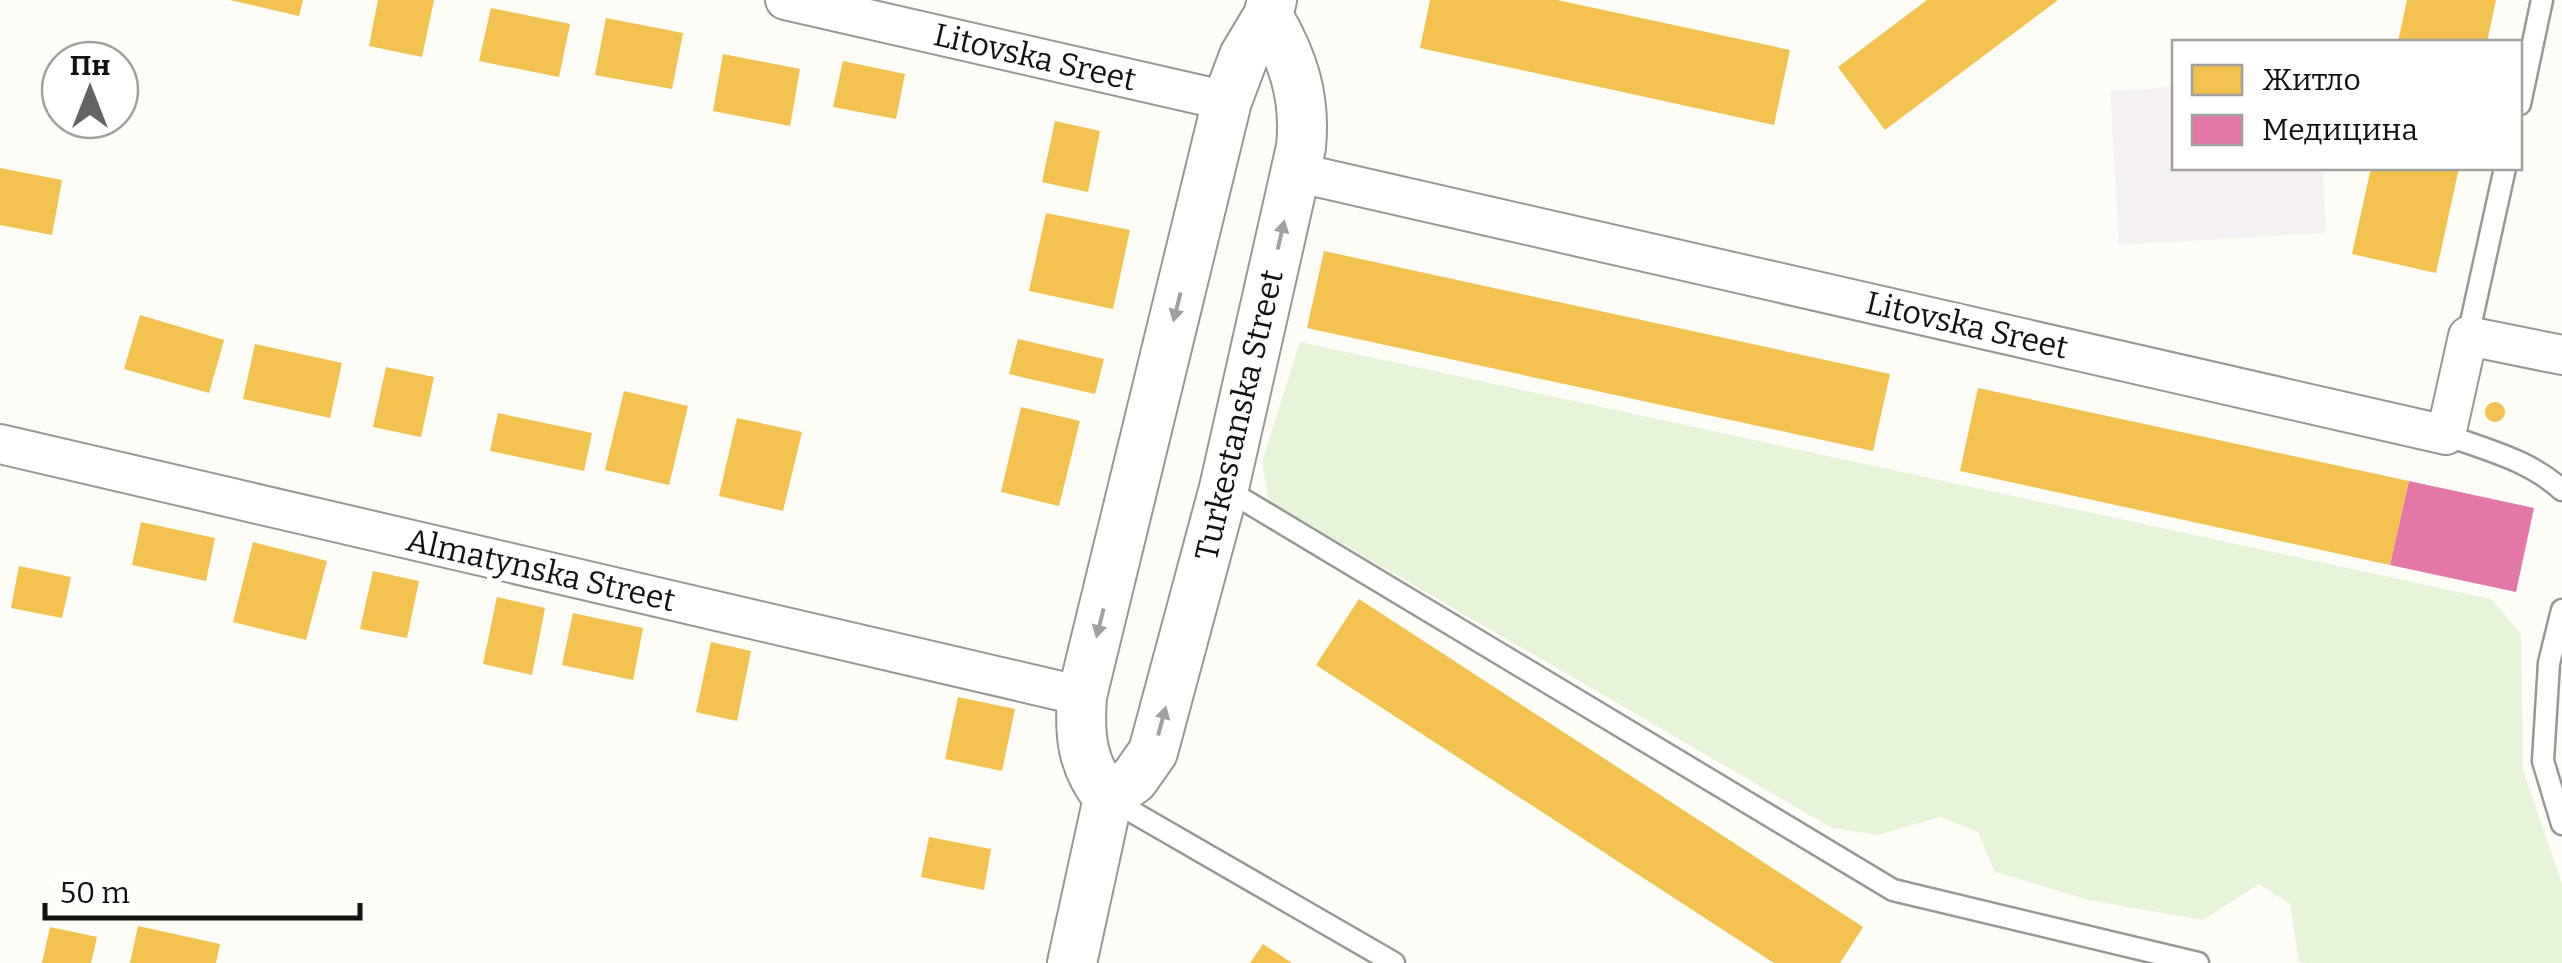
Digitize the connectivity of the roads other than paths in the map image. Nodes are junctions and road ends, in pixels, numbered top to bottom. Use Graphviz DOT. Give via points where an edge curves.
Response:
graph roads {
  1 [pos="785,0"];
  2 [pos="2542,0"];
  3 [pos="1270,8"];
  4 [pos="2522,95"];
  5 [pos="1226,101"];
  6 [pos="2506,170"];
  7 [pos="1296,172"];
  8 [pos="2468,336"];
  9 [pos="2562,355"];
  10 [pos="2446,435"];
  11 [pos="0,444"];
  12 [pos="1224,488"];
  13 [pos="2562,490"];
  14 [pos="2562,610"];
  15 [pos="2556,665"];
  16 [pos="1082,696"];
  17 [pos="1108,798"];
  18 [pos="2562,824"];
  19 [pos="1072,963"];
  20 [pos="1394,963"];
  21 [pos="2198,963"];
  1 -- 5 [label="street, Litovska Sreet"];
  2 -- 4 [label="lane"];
  3 -- 5 [label="street, Turkestanska Street"];
  3 -- 7 [label="street, Turkestanska Street" via="1301,91"];
  5 -- 16 [label="street, Turkestanska Street, one-way"];
  6 -- 8 [label="lane"];
  7 -- 10 [label="street, Litovska Sreet"];
  12 -- 7 [label="street, Turkestanska Street, one-way"];
  8 -- 9 [label="street"];
  8 -- 10 [label="street"];
  10 -- 13 [label="lane" via="2519,461"];
  11 -- 16 [label="street, Almatynska Street"];
  17 -- 12 [label="street, Turkestanska Street, one-way" via="1134,779 1153,752"];
  12 -- 21 [label="lane" via="1893,890"];
  14 -- 15 [label="lane"];
  15 -- 18 [label="lane" via="2544,761"];
  16 -- 17 [label="street, Turkestanska Street" via="1084,759"];
  17 -- 19 [label="street"];
  17 -- 20 [label="lane"];
}
